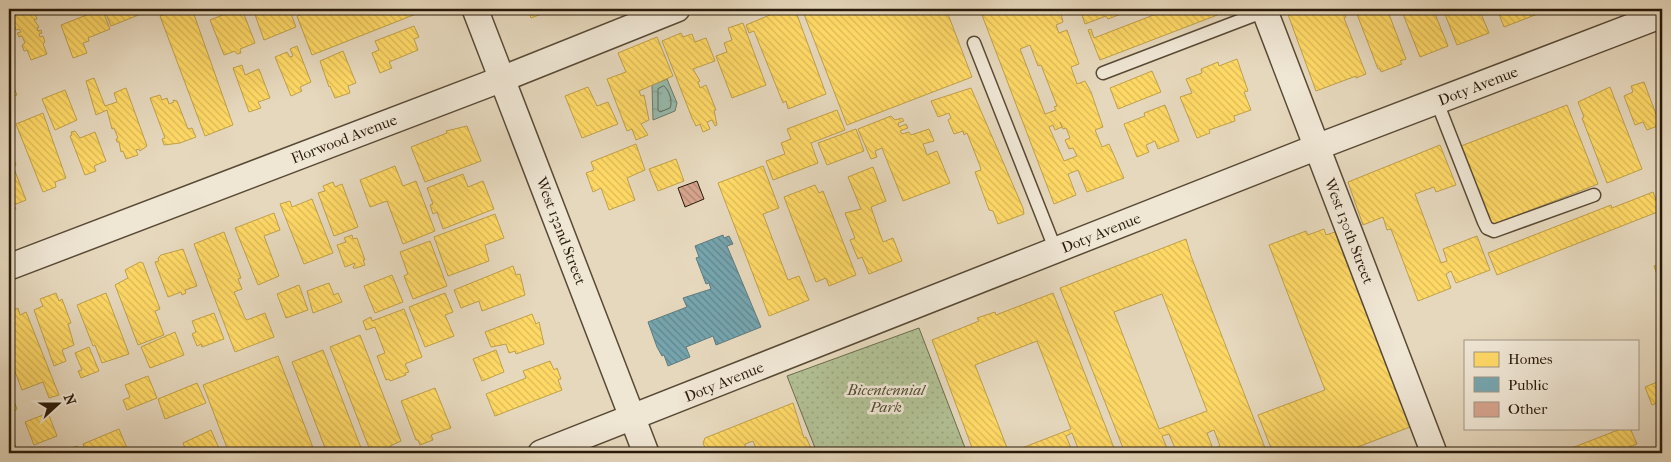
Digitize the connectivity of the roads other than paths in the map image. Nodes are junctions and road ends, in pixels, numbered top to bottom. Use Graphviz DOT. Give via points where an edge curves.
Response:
graph roads {
  1 [pos="475,9"];
  2 [pos="678,9"];
  3 [pos="1264,10"];
  4 [pos="648,14"];
  5 [pos="1662,15"];
  6 [pos="974,43"];
  7 [pos="1102,73"];
  8 [pos="502,79"];
  9 [pos="1437,102"];
  10 [pos="1318,147"];
  11 [pos="1594,195"];
  12 [pos="1056,251"];
  13 [pos="9,267"];
  14 [pos="633,418"];
  15 [pos="541,453"];
  16 [pos="646,453"];
  17 [pos="1434,453"];
  1 -- 8 [label="street, West 132nd Street"];
  2 -- 4 [label="street, Florwood Avenue"];
  3 -- 7 [label="lane"];
  3 -- 10 [label="street, West 130th Street"];
  4 -- 8 [label="street, Florwood Avenue"];
  5 -- 9 [label="street, Doty Avenue"];
  6 -- 12 [label="lane"];
  8 -- 13 [label="street, Florwood Avenue"];
  8 -- 14 [label="street, West 132nd Street"];
  9 -- 10 [label="street, Doty Avenue"];
  9 -- 11 [label="lane" via="1490,230"];
  10 -- 12 [label="street, Doty Avenue"];
  10 -- 17 [label="street, West 130th Street"];
  12 -- 14 [label="street, Doty Avenue"];
  14 -- 15 [label="street, Doty Avenue"];
  14 -- 16 [label="street, West 132nd Street"];
}
